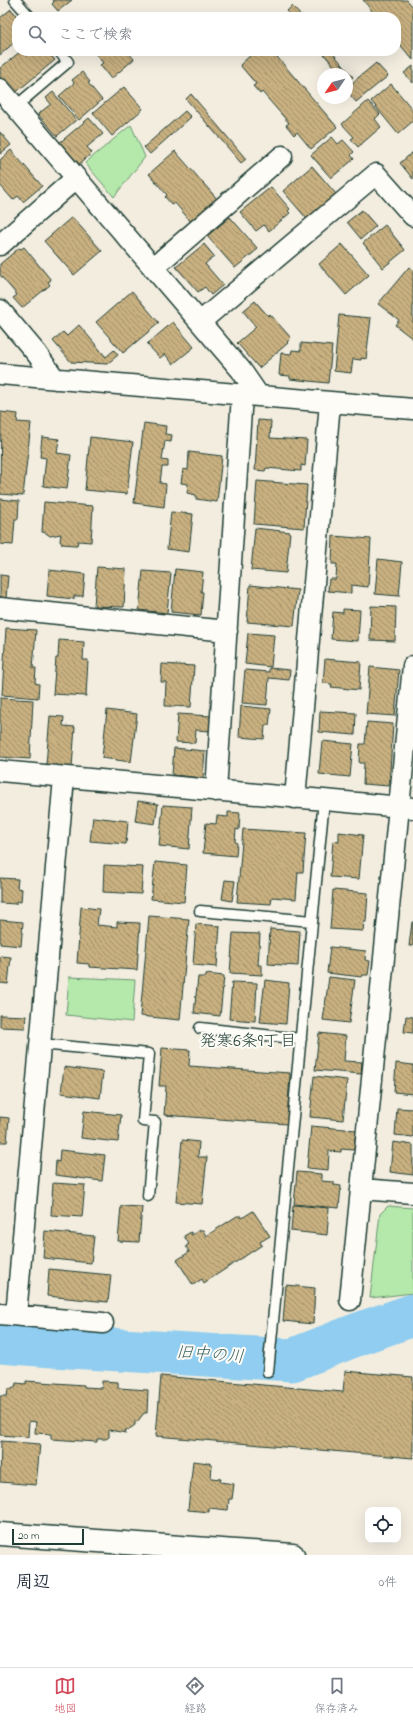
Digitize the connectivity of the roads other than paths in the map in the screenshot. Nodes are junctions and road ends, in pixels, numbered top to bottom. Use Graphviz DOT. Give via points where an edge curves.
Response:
graph roads {
  1 [pos="15,0"];
  2 [pos="26,12"];
  3 [pos="63,56"];
  4 [pos="0,90"];
  5 [pos="15,108"];
  6 [pos="282,156"];
  7 [pos="76,178"];
  8 [pos="413,216"];
  9 [pos="0,244"];
  10 [pos="153,268"];
  11 [pos="0,310"];
  12 [pos="200,322"];
  13 [pos="0,374"];
  14 [pos="55,380"];
  15 [pos="251,396"];
  16 [pos="330,402"];
  17 [pos="413,409"];
  18 [pos="0,608"];
  19 [pos="227,630"];
  20 [pos="413,666"];
  21 [pos="0,771"];
  22 [pos="64,778"];
  23 [pos="216,791"];
  24 [pos="295,798"];
  25 [pos="324,800"];
  26 [pos="406,807"];
  27 [pos="200,911"];
  28 [pos="312,921"];
  29 [pos="200,1028"];
  30 [pos="300,1039"];
  31 [pos="40,1044"];
  32 [pos="361,1189"];
  33 [pos="413,1193"];
  34 [pos="148,1196"];
  35 [pos="350,1300"];
  36 [pos="8,1314"];
  37 [pos="103,1323"];
  38 [pos="268,1372"];
  39 [pos="0,1534"];
  40 [pos="116,1548"];
  41 [pos="269,1554"];
  42 [pos="293,1555"];
  1 -- 2 [label="lane"];
  3 -- 5 [label="lane" via="68,62"];
  4 -- 5 [label="street"];
  5 -- 7 [label="street"];
  6 -- 10 [label="street"];
  7 -- 9 [label="street"];
  7 -- 10 [label="street"];
  8 -- 12 [label="street" via="376,174"];
  10 -- 12 [label="street"];
  11 -- 14 [label="street"];
  12 -- 15 [label="street" via="241,370"];
  13 -- 14 [label="street"];
  14 -- 15 [label="street"];
  15 -- 16 [label="street"];
  15 -- 19 [label="street"];
  16 -- 17 [label="street"];
  16 -- 24 [label="street"];
  18 -- 19 [label="street"];
  19 -- 23 [label="street"];
  20 -- 26 [label="street"];
  21 -- 22 [label="street"];
  22 -- 23 [label="street"];
  22 -- 31 [label="street"];
  23 -- 24 [label="street"];
  24 -- 25 [label="street"];
  25 -- 26 [label="street"];
  25 -- 28 [label="lane"];
  26 -- 32 [label="street"];
  27 -- 28 [label="lane"];
  28 -- 30 [label="lane"];
  29 -- 30 [label="lane"];
  30 -- 38 [label="lane"];
  31 -- 34 [label="lane" via="149,1054 143,1121 155,1122"];
  31 -- 36 [label="street"];
  32 -- 33 [label="street"];
  32 -- 35 [label="street"];
  36 -- 37 [label="street"];
  39 -- 40 [label="street"];
  40 -- 41 [label="street"];
  41 -- 42 [label="street"];
}
